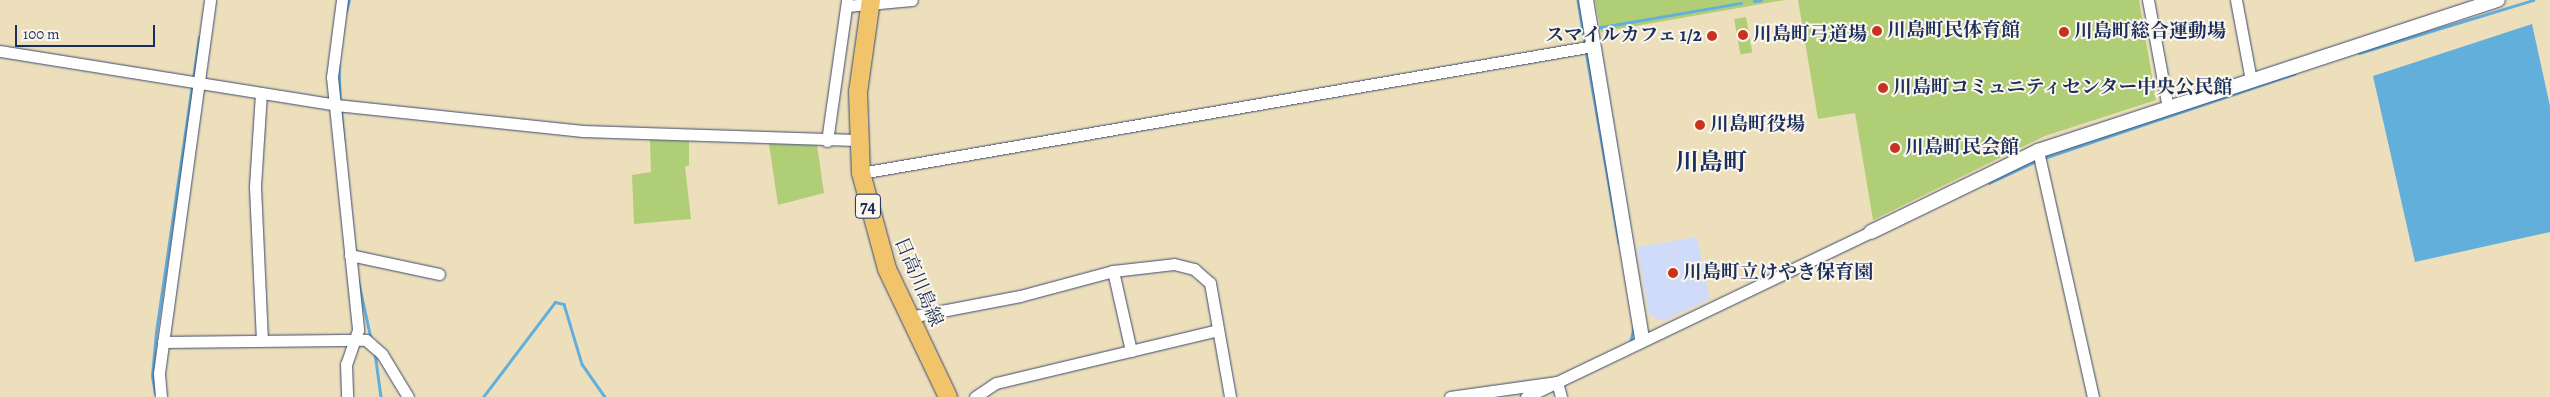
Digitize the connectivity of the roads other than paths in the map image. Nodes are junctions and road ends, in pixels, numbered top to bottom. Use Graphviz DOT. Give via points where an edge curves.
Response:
graph roads {
  1 [pos="210,0"];
  2 [pos="342,0"];
  3 [pos="912,0"];
  4 [pos="1586,0"];
  5 [pos="2148,0"];
  6 [pos="2236,0"];
  7 [pos="2498,0"];
  8 [pos="847,3"];
  9 [pos="871,4"];
  10 [pos="1593,46"];
  11 [pos="0,51"];
  12 [pos="2251,80"];
  13 [pos="838,82"];
  14 [pos="197,83"];
  15 [pos="858,85"];
  16 [pos="261,93"];
  17 [pos="336,105"];
  18 [pos="2168,108"];
  19 [pos="858,140"];
  20 [pos="827,141"];
  21 [pos="2038,151"];
  22 [pos="861,173"];
  23 [pos="1871,232"];
  24 [pos="350,255"];
  25 [pos="1113,271"];
  26 [pos="439,274"];
  27 [pos="910,317"];
  28 [pos="1218,330"];
  29 [pos="356,338"];
  30 [pos="1642,339"];
  31 [pos="262,340"];
  32 [pos="163,342"];
  33 [pos="1131,351"];
  34 [pos="1558,382"];
  35 [pos="161,397"];
  36 [pos="347,397"];
  37 [pos="408,397"];
  38 [pos="948,397"];
  39 [pos="975,397"];
  40 [pos="1230,397"];
  41 [pos="1450,397"];
  42 [pos="1526,397"];
  43 [pos="1561,397"];
  44 [pos="2094,397"];
  1 -- 14 [label="street"];
  2 -- 17 [label="street" via="332,77"];
  3 -- 9 [label="street"];
  4 -- 10 [label="street"];
  5 -- 18 [label="street"];
  6 -- 12 [label="street"];
  7 -- 12 [label="street"];
  8 -- 9 [label="street"];
  8 -- 13 [label="street"];
  9 -- 15 [label="main road, 日高川島線 / 74"];
  10 -- 22 [label="street"];
  10 -- 30 [label="street"];
  11 -- 14 [label="street"];
  12 -- 18 [label="street"];
  13 -- 15 [label="street"];
  13 -- 20 [label="street"];
  14 -- 16 [label="street"];
  14 -- 32 [label="street"];
  15 -- 19 [label="main road, 日高川島線 / 74"];
  16 -- 17 [label="street"];
  16 -- 31 [label="street" via="255,187"];
  17 -- 20 [label="street" via="583,131"];
  17 -- 24 [label="street"];
  18 -- 21 [label="street"];
  19 -- 20 [label="street"];
  19 -- 22 [label="main road, 日高川島線 / 74"];
  21 -- 23 [label="street"];
  21 -- 44 [label="street"];
  22 -- 27 [label="main road, 日高川島線 / 74" via="887,269"];
  23 -- 30 [label="street"];
  24 -- 26 [label="street"];
  24 -- 29 [label="street"];
  25 -- 27 [label="street" via="1020,296"];
  25 -- 28 [label="street" via="1174,264 1194,269 1210,283"];
  25 -- 33 [label="street"];
  27 -- 38 [label="main road, 日高川島線 / 74"];
  28 -- 33 [label="street"];
  28 -- 40 [label="street"];
  29 -- 31 [label="street"];
  29 -- 36 [label="street" via="346,364"];
  29 -- 37 [label="street" via="373,344"];
  30 -- 34 [label="street"];
  31 -- 32 [label="street"];
  32 -- 35 [label="street"];
  33 -- 39 [label="street" via="996,383"];
  34 -- 41 [label="street"];
  34 -- 42 [label="street"];
  34 -- 43 [label="street"];
}
